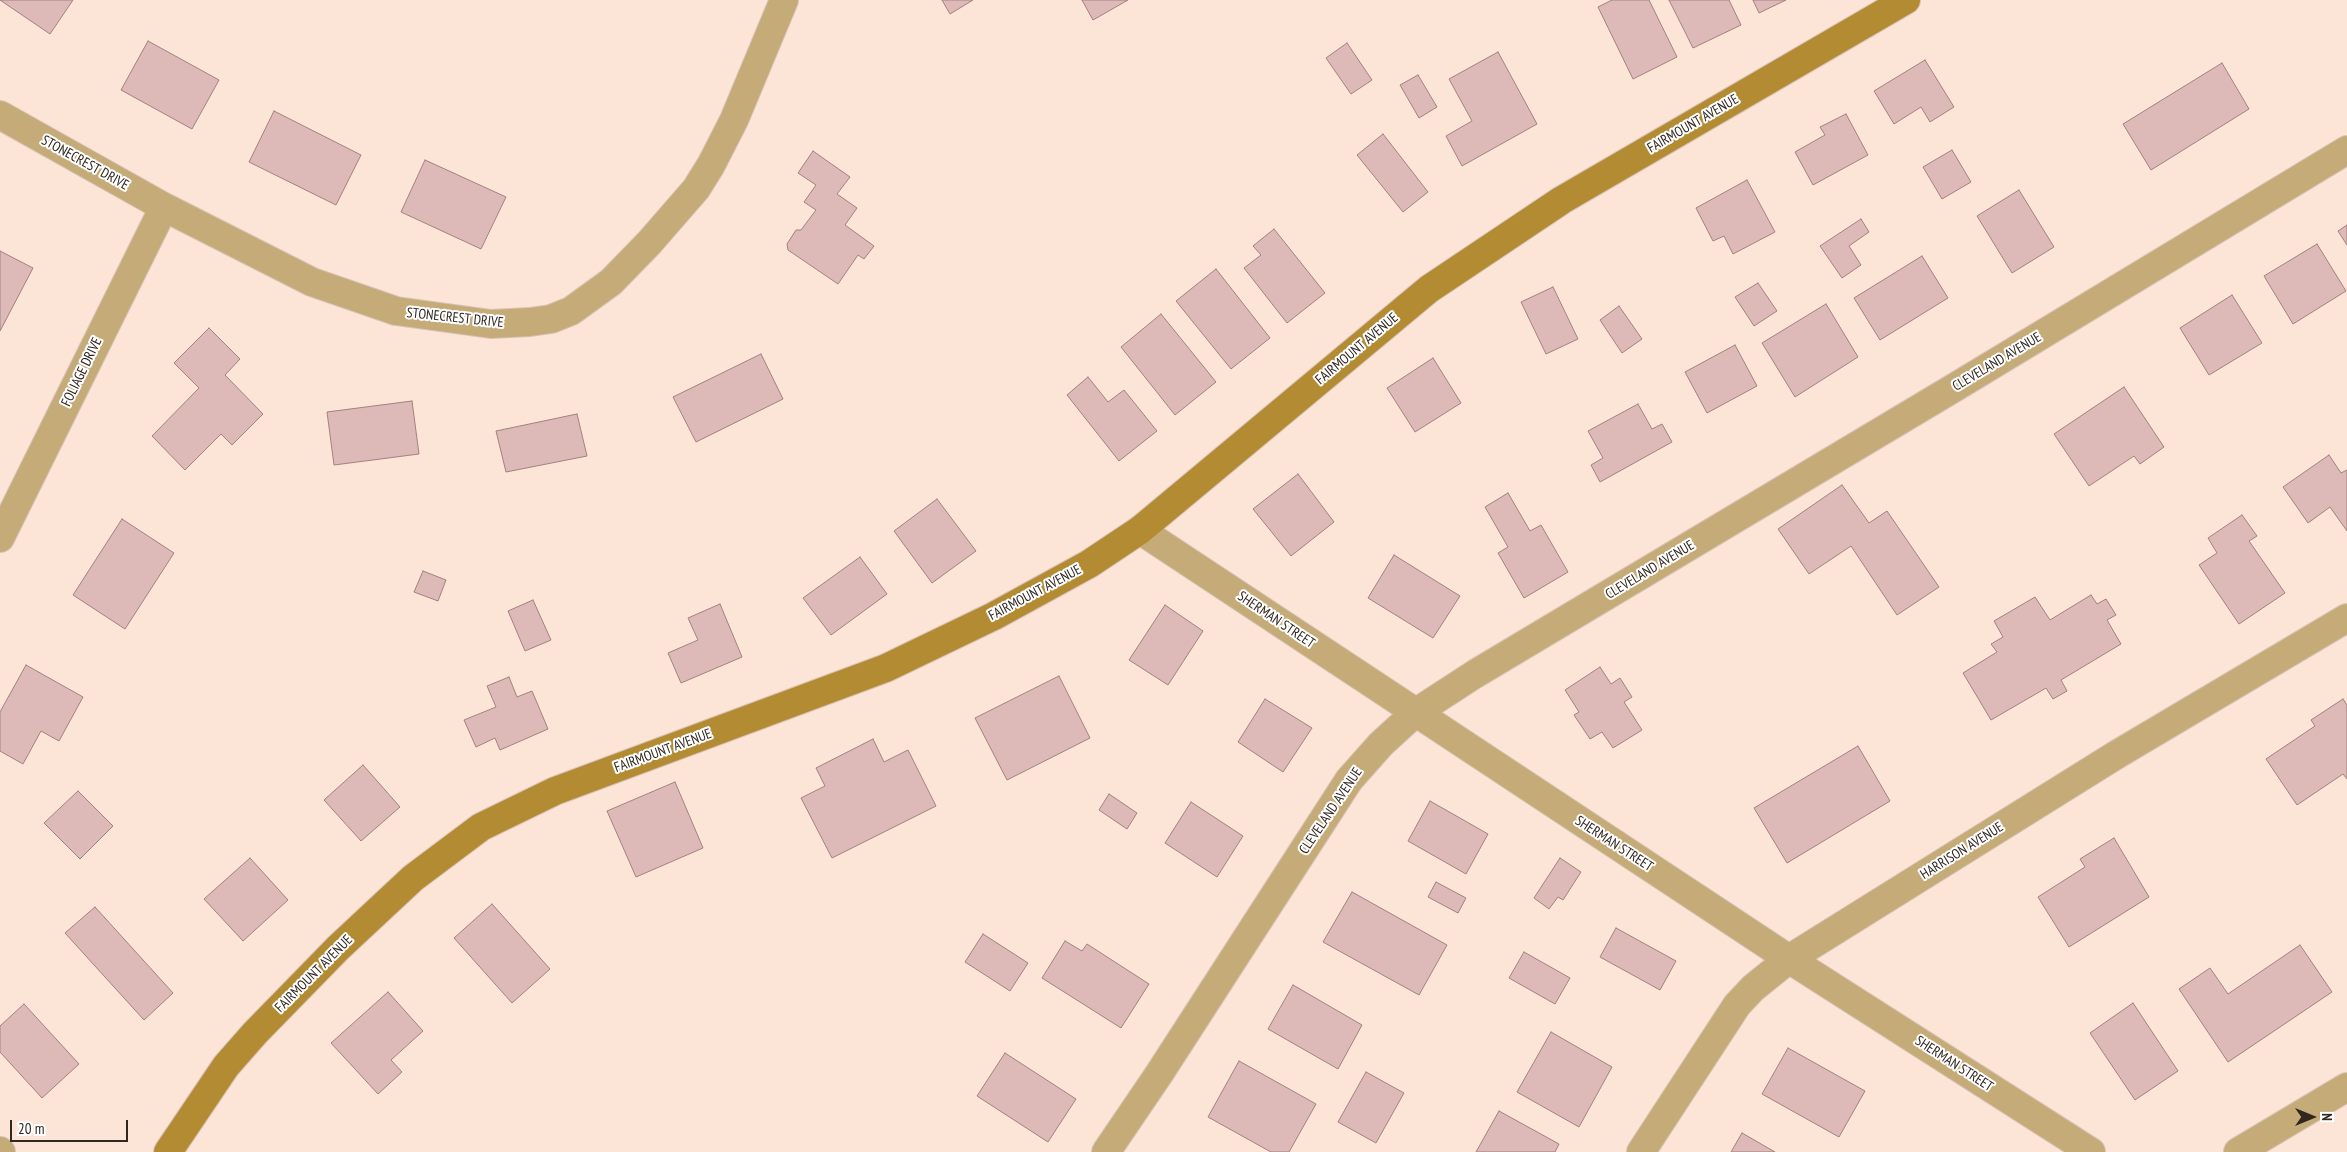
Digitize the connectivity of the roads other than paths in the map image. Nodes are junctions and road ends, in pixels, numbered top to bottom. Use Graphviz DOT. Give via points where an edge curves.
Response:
graph roads {
  1 [pos="784,0"];
  2 [pos="1906,0"];
  3 [pos="0,115"];
  4 [pos="2347,150"];
  5 [pos="164,207"];
  6 [pos="1140,530"];
  7 [pos="0,538"];
  8 [pos="2347,618"];
  9 [pos="1415,713"];
  10 [pos="1789,959"];
  11 [pos="2347,1087"];
  12 [pos="2243,1151"];
  13 [pos="168,1152"];
  14 [pos="1106,1152"];
  15 [pos="1641,1152"];
  16 [pos="2091,1152"];
  1 -- 5 [label="street, STONECREST DRIVE" via="734,120 696,189 611,282 571,311 551,319 491,324 396,311 312,282"];
  2 -- 6 [label="street, FAIRMOUNT AVENUE" via="1562,200 1429,289"];
  3 -- 5 [label="street, STONECREST DRIVE"];
  4 -- 9 [label="street, CLEVELAND AVENUE"];
  5 -- 7 [label="street, FOLIAGE DRIVE"];
  6 -- 9 [label="street, SHERMAN STREET"];
  6 -- 13 [label="street, FAIRMOUNT AVENUE" via="1090,564 1038,593 886,668 555,791 481,827 414,878 338,948 255,1033 221,1073"];
  8 -- 10 [label="street, HARRISON AVENUE" via="2116,755"];
  9 -- 10 [label="street, SHERMAN STREET"];
  9 -- 14 [label="street, CLEVELAND AVENUE" via="1349,780"];
  10 -- 15 [label="street, HARRISON AVENUE" via="1737,1005"];
  10 -- 16 [label="street, SHERMAN STREET"];
  11 -- 12 [label="street"];
}
